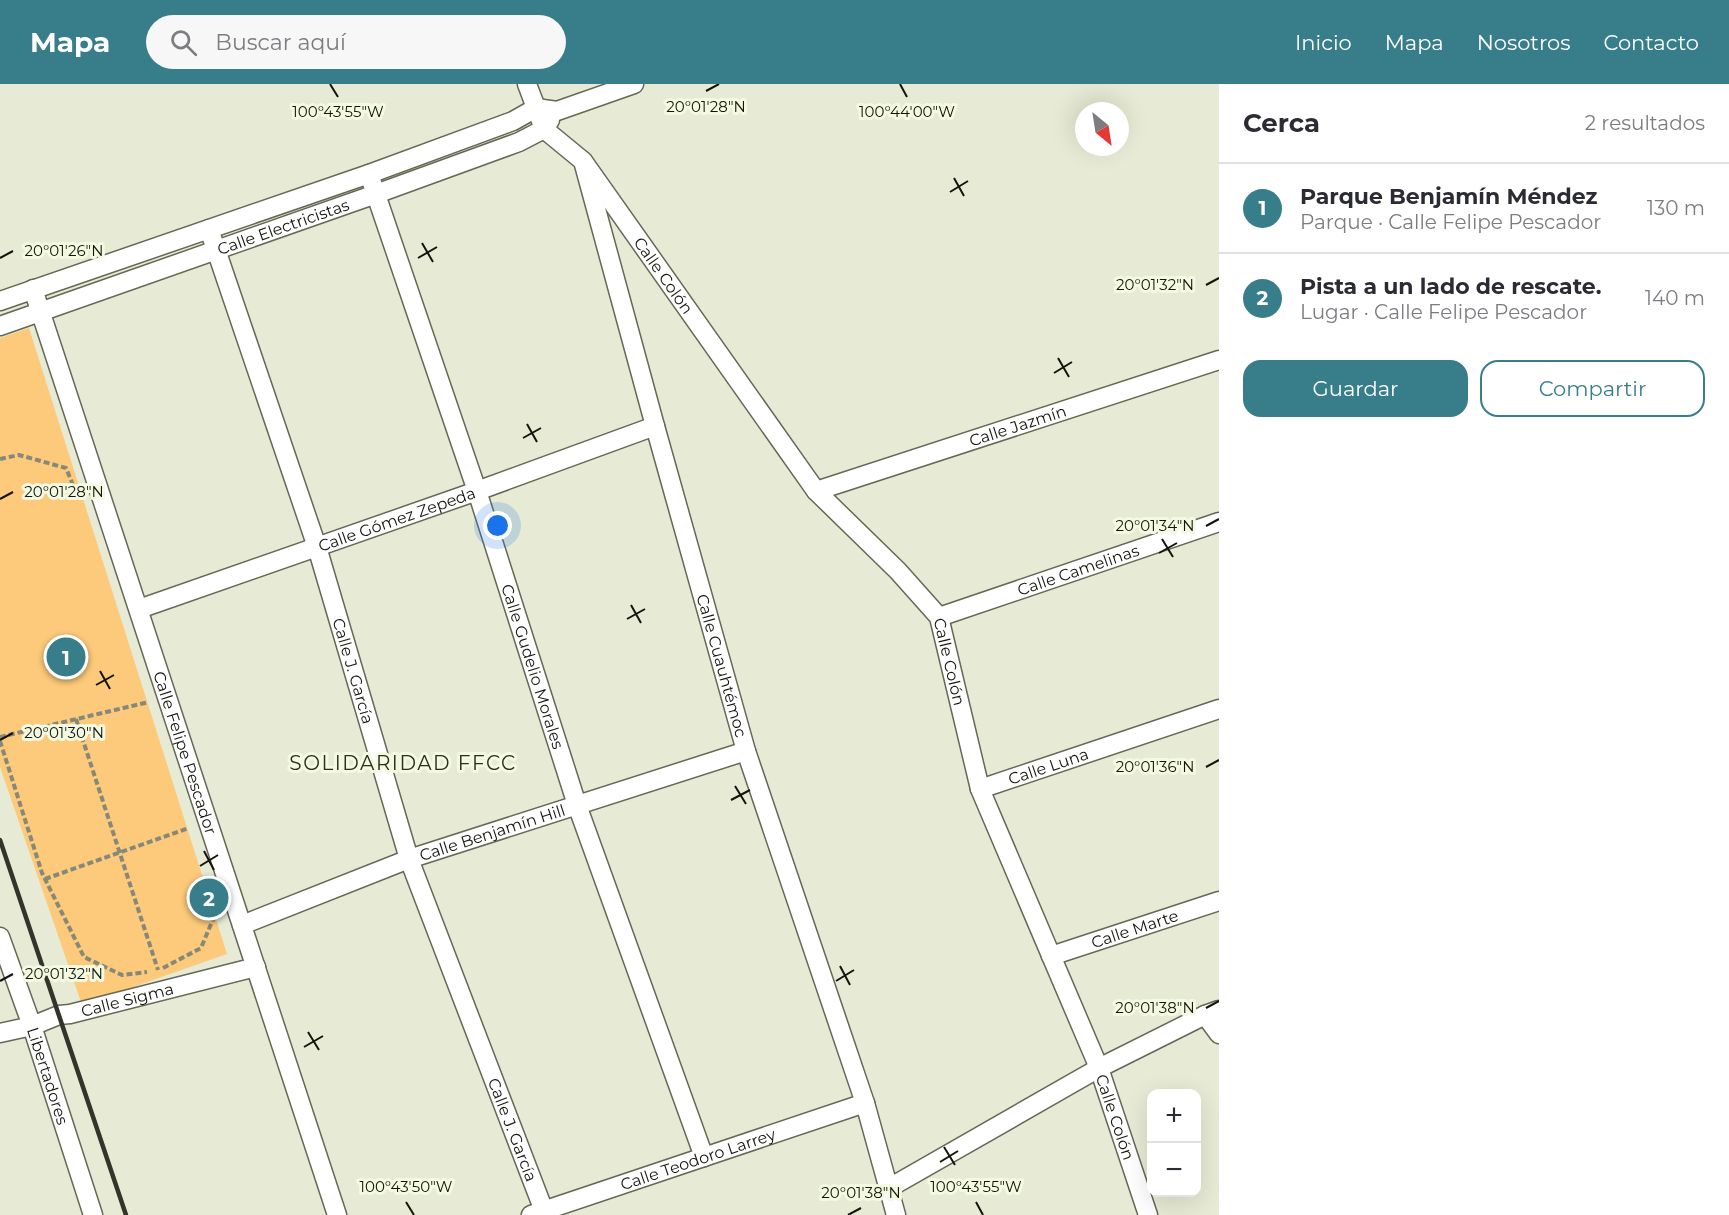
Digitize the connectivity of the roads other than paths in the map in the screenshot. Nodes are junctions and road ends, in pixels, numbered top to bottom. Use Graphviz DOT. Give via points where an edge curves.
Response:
graph roads {
  1 [pos="527,84"];
  2 [pos="634,84"];
  3 [pos="536,108"];
  4 [pos="558,111"];
  5 [pos="544,129"];
  6 [pos="583,161"];
  7 [pos="369,174"];
  8 [pos="376,194"];
  9 [pos="209,229"];
  10 [pos="216,249"];
  11 [pos="33,289"];
  12 [pos="0,301"];
  13 [pos="41,312"];
  14 [pos="0,326"];
  15 [pos="1219,360"];
  16 [pos="655,426"];
  17 [pos="477,491"];
  18 [pos="816,491"];
  19 [pos="1219,522"];
  20 [pos="317,547"];
  21 [pos="139,609"];
  22 [pos="939,618"];
  23 [pos="1219,709"];
  24 [pos="747,751"];
  25 [pos="980,789"];
  26 [pos="577,805"];
  27 [pos="409,859"];
  28 [pos="1219,901"];
  29 [pos="242,925"];
  30 [pos="0,937"];
  31 [pos="1052,956"];
  32 [pos="256,967"];
  33 [pos="1212,1012"];
  34 [pos="32,1026"];
  35 [pos="0,1033"];
  36 [pos="1219,1034"];
  37 [pos="1099,1068"];
  38 [pos="865,1102"];
  39 [pos="704,1157"];
  40 [pos="889,1188"];
  41 [pos="537,1213"];
  42 [pos="93,1215"];
  43 [pos="337,1215"];
  44 [pos="896,1215"];
  45 [pos="1148,1215"];
  1 -- 3 [label="street"];
  2 -- 4 [label="street"];
  3 -- 4 [label="street"];
  3 -- 5 [label="street"];
  3 -- 7 [label="street, Calle Electricistas" via="513,121"];
  4 -- 5 [label="street, Calle Electricistas"];
  5 -- 6 [label="street"];
  5 -- 8 [label="street, Calle Electricistas" via="519,142"];
  6 -- 16 [label="street, Calle Cuauhtémoc"];
  6 -- 18 [label="street, Calle Colón"];
  7 -- 8 [label="street, Calle Gudelio Morales"];
  7 -- 9 [label="street, Calle Electricistas"];
  8 -- 10 [label="street, Calle Electricistas"];
  8 -- 17 [label="street, Calle Gudelio Morales"];
  9 -- 10 [label="street, Calle J. García"];
  9 -- 11 [label="street, Calle Electricistas"];
  10 -- 13 [label="street, Calle Electricistas"];
  10 -- 20 [label="street, Calle J. García"];
  11 -- 12 [label="street, Calle Electricistas"];
  11 -- 13 [label="street, Calle Felipe Pescador"];
  13 -- 14 [label="street, Calle Electricistas"];
  13 -- 21 [label="street, Calle Felipe Pescador"];
  15 -- 18 [label="street, Calle Jazmín"];
  16 -- 17 [label="street, Calle Gómez Zepeda"];
  16 -- 24 [label="street, Calle Cuauhtémoc"];
  17 -- 20 [label="street, Calle Gómez Zepeda"];
  17 -- 26 [label="street, Calle Gudelio Morales"];
  18 -- 22 [label="street, Calle Colón" via="898,571"];
  19 -- 22 [label="street, Calle Camelinas"];
  20 -- 21 [label="street, Calle Gómez Zepeda"];
  20 -- 27 [label="street, Calle J. García"];
  21 -- 29 [label="street, Calle Felipe Pescador"];
  22 -- 25 [label="street, Calle Colón"];
  23 -- 25 [label="street, Calle Luna"];
  24 -- 26 [label="street, Calle Benjamín Hill"];
  24 -- 38 [label="street, Calle Cuauhtémoc"];
  25 -- 31 [label="street, Calle Colón"];
  26 -- 27 [label="street, Calle Benjamín Hill"];
  26 -- 39 [label="street, Calle Gudelio Morales"];
  27 -- 29 [label="street, Calle Benjamín Hill"];
  27 -- 41 [label="street, Calle J. García"];
  28 -- 31 [label="street, Calle Marte"];
  29 -- 32 [label="street, Calle Felipe Pescador"];
  30 -- 34 [label="street, Libertadores"];
  31 -- 37 [label="street, Calle Colón"];
  32 -- 34 [label="street, Calle Sigma" via="59,1015"];
  32 -- 43 [label="street, Calle Felipe Pescador"];
  33 -- 36 [label="street"];
  33 -- 37 [label="street"];
  34 -- 35 [label="street, Calle Sigma"];
  34 -- 42 [label="street, Libertadores"];
  37 -- 40 [label="street"];
  37 -- 45 [label="street, Calle Colón"];
  38 -- 39 [label="street, Calle Teodoro Larrey"];
  38 -- 40 [label="street, Calle Cuauhtémoc"];
  39 -- 41 [label="street, Calle Teodoro Larrey"];
  40 -- 44 [label="street, Calle Cuauhtémoc"];
}
